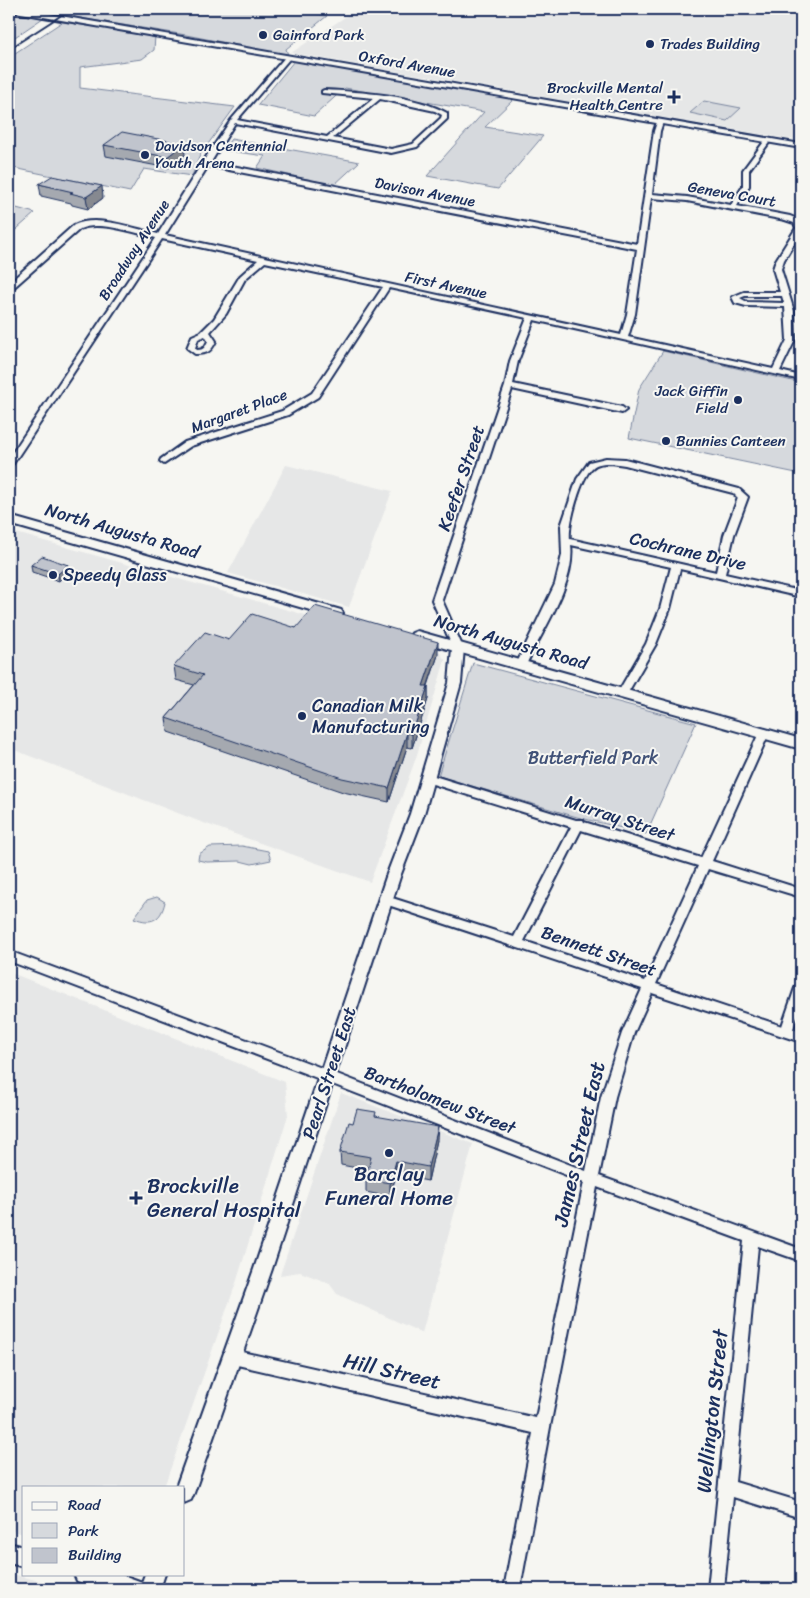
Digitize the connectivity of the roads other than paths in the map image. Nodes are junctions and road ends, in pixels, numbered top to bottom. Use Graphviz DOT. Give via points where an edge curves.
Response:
graph roads {
  1 [pos="9,9"];
  2 [pos="288,57"];
  3 [pos="324,92"];
  4 [pos="378,98"];
  5 [pos="233,121"];
  6 [pos="660,122"];
  7 [pos="328,139"];
  8 [pos="768,140"];
  9 [pos="801,146"];
  10 [pos="205,163"];
  11 [pos="648,196"];
  12 [pos="733,207"];
  13 [pos="160,236"];
  14 [pos="792,243"];
  15 [pos="801,246"];
  16 [pos="640,247"];
  17 [pos="264,259"];
  18 [pos="387,286"];
  19 [pos="9,287"];
  20 [pos="784,294"];
  21 [pos="787,305"];
  22 [pos="531,317"];
  23 [pos="207,333"];
  24 [pos="624,338"];
  25 [pos="775,372"];
  26 [pos="801,378"];
  27 [pos="509,386"];
  28 [pos="622,410"];
  29 [pos="164,461"];
  30 [pos="9,464"];
  31 [pos="9,520"];
  32 [pos="567,541"];
  33 [pos="676,565"];
  34 [pos="720,576"];
  35 [pos="801,594"];
  36 [pos="352,617"];
  37 [pos="405,632"];
  38 [pos="458,648"];
  39 [pos="521,664"];
  40 [pos="622,694"];
  41 [pos="764,733"];
  42 [pos="801,744"];
  43 [pos="427,778"];
  44 [pos="579,823"];
  45 [pos="705,864"];
  46 [pos="801,893"];
  47 [pos="386,900"];
  48 [pos="517,943"];
  49 [pos="9,956"];
  50 [pos="648,987"];
  51 [pos="801,988"];
  52 [pos="786,1032"];
  53 [pos="801,1037"];
  54 [pos="328,1077"];
  55 [pos="592,1179"];
  56 [pos="752,1237"];
  57 [pos="801,1255"];
  58 [pos="233,1357"];
  59 [pos="542,1427"];
  60 [pos="726,1487"];
  61 [pos="185,1491"];
  62 [pos="801,1510"];
  63 [pos="9,1553"];
  64 [pos="22,1557"];
  65 [pos="91,1576"];
  66 [pos="154,1576"];
  67 [pos="135,1589"];
  68 [pos="150,1589"];
  69 [pos="512,1589"];
  70 [pos="716,1589"];
  1 -- 2 [label="street, Oxford Avenue"];
  2 -- 5 [label="street, Broadway Avenue"];
  2 -- 6 [label="street, Oxford Avenue"];
  3 -- 4 [label="street"];
  4 -- 7 [label="street"];
  4 -- 7 [label="street" via="441,110 446,114 415,146 405,149 391,151"];
  5 -- 7 [label="street"];
  5 -- 10 [label="street, Broadway Avenue"];
  6 -- 8 [label="street, Oxford Avenue"];
  6 -- 11 [label="street"];
  8 -- 9 [label="street, Oxford Avenue"];
  8 -- 12 [label="street" via="746,170 746,186"];
  10 -- 13 [label="street, Broadway Avenue"];
  10 -- 16 [label="street, Davison Avenue"];
  11 -- 12 [label="street, Geneva Court"];
  11 -- 16 [label="street"];
  12 -- 14 [label="street, Geneva Court" via="797,222 800,228"];
  13 -- 17 [label="street, First Avenue"];
  13 -- 19 [label="street, First Avenue" via="84,223"];
  13 -- 30 [label="street, Broadway Avenue"];
  14 -- 15 [label="street"];
  14 -- 20 [label="street, Geneva Court" via="777,269"];
  16 -- 24 [label="street" via="631,314"];
  17 -- 18 [label="street, First Avenue"];
  17 -- 23 [label="street" via="241,279 215,325"];
  18 -- 22 [label="street, First Avenue"];
  18 -- 29 [label="street, Margaret Place" via="315,394 284,413 188,444"];
  20 -- 21 [label="street, Geneva Court"];
  20 -- 21 [label="street" via="736,297 746,304"];
  21 -- 25 [label="street, Geneva Court" via="791,340"];
  22 -- 24 [label="street, First Avenue"];
  22 -- 27 [label="street, Keefer Street" via="514,361"];
  24 -- 25 [label="street, First Avenue"];
  25 -- 26 [label="street, First Avenue"];
  27 -- 28 [label="street"];
  27 -- 38 [label="street, Keefer Street" via="437,600"];
  31 -- 36 [label="main road, North Augusta Road"];
  32 -- 33 [label="street, Cochrane Drive"];
  32 -- 34 [label="street" via="565,532 577,488 588,467 610,460 625,462 724,486 743,498 729,535"];
  32 -- 39 [label="street" via="567,555 555,601"];
  33 -- 34 [label="street, Cochrane Drive"];
  33 -- 40 [label="street" via="665,609 651,644"];
  34 -- 35 [label="street, Cochrane Drive"];
  37 -- 38 [label="main road, North Augusta Road"];
  38 -- 39 [label="main road, North Augusta Road"];
  38 -- 43 [label="street, Pearl Street East" via="455,683"];
  39 -- 40 [label="main road, North Augusta Road"];
  40 -- 41 [label="main road, North Augusta Road"];
  41 -- 42 [label="main road, North Augusta Road"];
  41 -- 45 [label="street, James Street East"];
  43 -- 44 [label="street, Murray Street"];
  43 -- 47 [label="street, Pearl Street East"];
  44 -- 45 [label="street, Murray Street"];
  44 -- 48 [label="street"];
  45 -- 46 [label="street, Murray Street"];
  45 -- 50 [label="street, James Street East"];
  47 -- 48 [label="street, Bennett Street"];
  47 -- 54 [label="street, Pearl Street East"];
  48 -- 50 [label="street, Bennett Street"];
  49 -- 54 [label="street, Bartholomew Street"];
  50 -- 52 [label="street, Bennett Street"];
  50 -- 55 [label="street, James Street East" via="628,1033 608,1097"];
  51 -- 52 [label="street"];
  52 -- 53 [label="street, Bennett Street"];
  54 -- 55 [label="street, Bartholomew Street"];
  54 -- 58 [label="street, Pearl Street East"];
  55 -- 56 [label="street, Bartholomew Street"];
  55 -- 59 [label="street, James Street East"];
  56 -- 57 [label="street, Bartholomew Street"];
  56 -- 60 [label="street, Wellington Street"];
  58 -- 59 [label="street, Hill Street"];
  58 -- 61 [label="street, Pearl Street East"];
  59 -- 69 [label="street, James Street East"];
  60 -- 62 [label="street"];
  60 -- 70 [label="street, Wellington Street"];
  63 -- 64 [label="street"];
  65 -- 67 [label="street"];
  66 -- 68 [label="street"];
}
